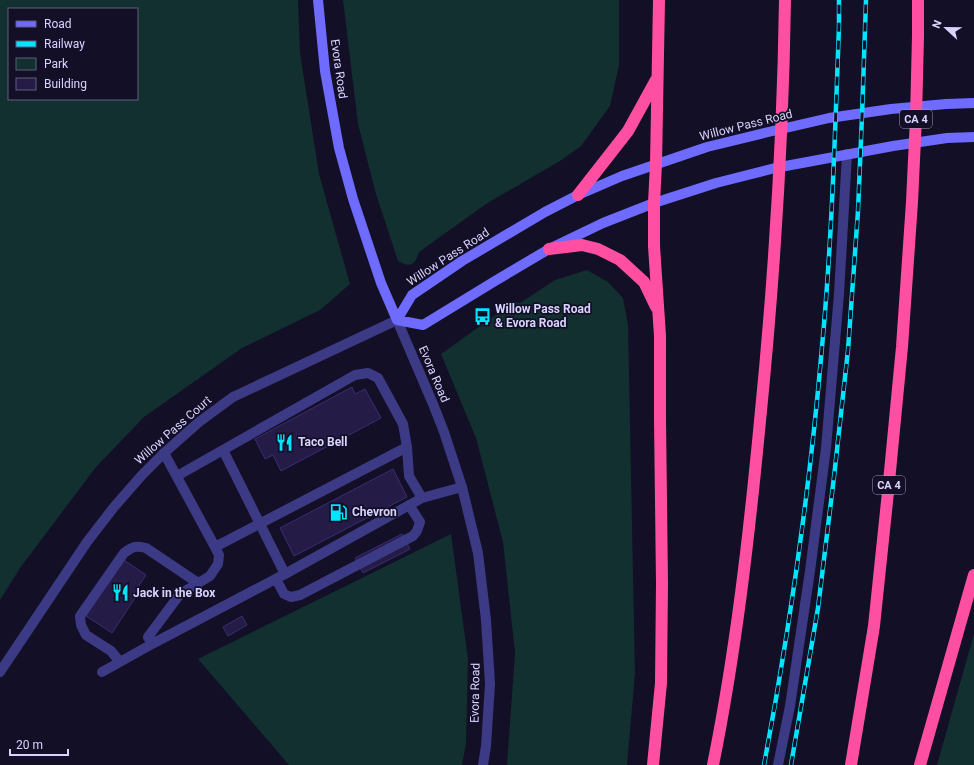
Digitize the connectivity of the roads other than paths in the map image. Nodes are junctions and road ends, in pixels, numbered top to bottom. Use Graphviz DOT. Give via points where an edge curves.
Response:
graph roads {
  1 [pos="318,0"];
  2 [pos="659,0"];
  3 [pos="785,0"];
  4 [pos="918,0"];
  5 [pos="657,77"];
  6 [pos="974,103"];
  7 [pos="974,137"];
  8 [pos="847,154"];
  9 [pos="656,164"];
  10 [pos="578,195"];
  11 [pos="654,203"];
  12 [pos="549,249"];
  13 [pos="659,315"];
  14 [pos="397,320"];
  15 [pos="406,447"];
  16 [pos="224,450"];
  17 [pos="164,452"];
  18 [pos="177,476"];
  19 [pos="462,487"];
  20 [pos="422,498"];
  21 [pos="410,505"];
  22 [pos="260,523"];
  23 [pos="215,547"];
  24 [pos="285,574"];
  25 [pos="974,576"];
  26 [pos="276,579"];
  27 [pos="198,583"];
  28 [pos="152,644"];
  29 [pos="120,662"];
  30 [pos="0,672"];
  31 [pos="102,672"];
  32 [pos="483,765"];
  33 [pos="653,765"];
  34 [pos="713,765"];
  35 [pos="778,765"];
  36 [pos="851,765"];
  37 [pos="920,765"];
  1 -- 14 [label="street, Evora Road" via="325,71 339,148 352,199 378,276"];
  2 -- 5 [label="highway"];
  3 -- 34 [label="highway" via="777,214 756,470 736,630"];
  4 -- 36 [label="highway, CA 4" via="916,118 902,347 874,626"];
  5 -- 9 [label="highway"];
  5 -- 10 [label="highway" via="628,131"];
  6 -- 9 [label="street, Willow Pass Road" via="891,109 829,118 707,147"];
  7 -- 8 [label="street" via="947,138"];
  8 -- 11 [label="street" via="775,168"];
  8 -- 35 [label="street" via="826,448 790,706"];
  9 -- 10 [label="street, Willow Pass Road"];
  9 -- 11 [label="highway"];
  10 -- 14 [label="street, Willow Pass Road" via="462,261 420,289 412,295"];
  11 -- 12 [label="street" via="603,223"];
  11 -- 13 [label="highway"];
  12 -- 13 [label="highway" via="582,245 598,249 620,260 644,282"];
  12 -- 14 [label="street" via="423,325"];
  13 -- 33 [label="highway" via="661,683"];
  14 -- 17 [label="street, Willow Pass Court" via="233,397"];
  14 -- 19 [label="street, Evora Road" via="444,432"];
  15 -- 16 [label="street" via="403,424 378,378 368,373 355,375"];
  15 -- 20 [label="street" via="409,476"];
  15 -- 22 [label="street"];
  16 -- 18 [label="street"];
  16 -- 22 [label="street"];
  17 -- 18 [label="street"];
  17 -- 30 [label="street, Willow Pass Court" via="114,506"];
  18 -- 23 [label="street"];
  19 -- 20 [label="street"];
  19 -- 32 [label="street, Evora Road" via="478,553 486,620 490,684"];
  20 -- 21 [label="street"];
  21 -- 24 [label="street"];
  21 -- 26 [label="street" via="420,522 418,531 413,536 300,595 291,597 284,594"];
  22 -- 23 [label="street"];
  22 -- 24 [label="street"];
  23 -- 27 [label="street" via="219,555 218,564 210,576"];
  24 -- 26 [label="street"];
  25 -- 37 [label="highway"];
  26 -- 28 [label="street"];
  27 -- 28 [label="street" via="180,594 148,637"];
  27 -- 29 [label="street" via="146,548 139,546 124,553 80,616 86,635 111,651"];
  28 -- 29 [label="street"];
  29 -- 31 [label="street"];
}
